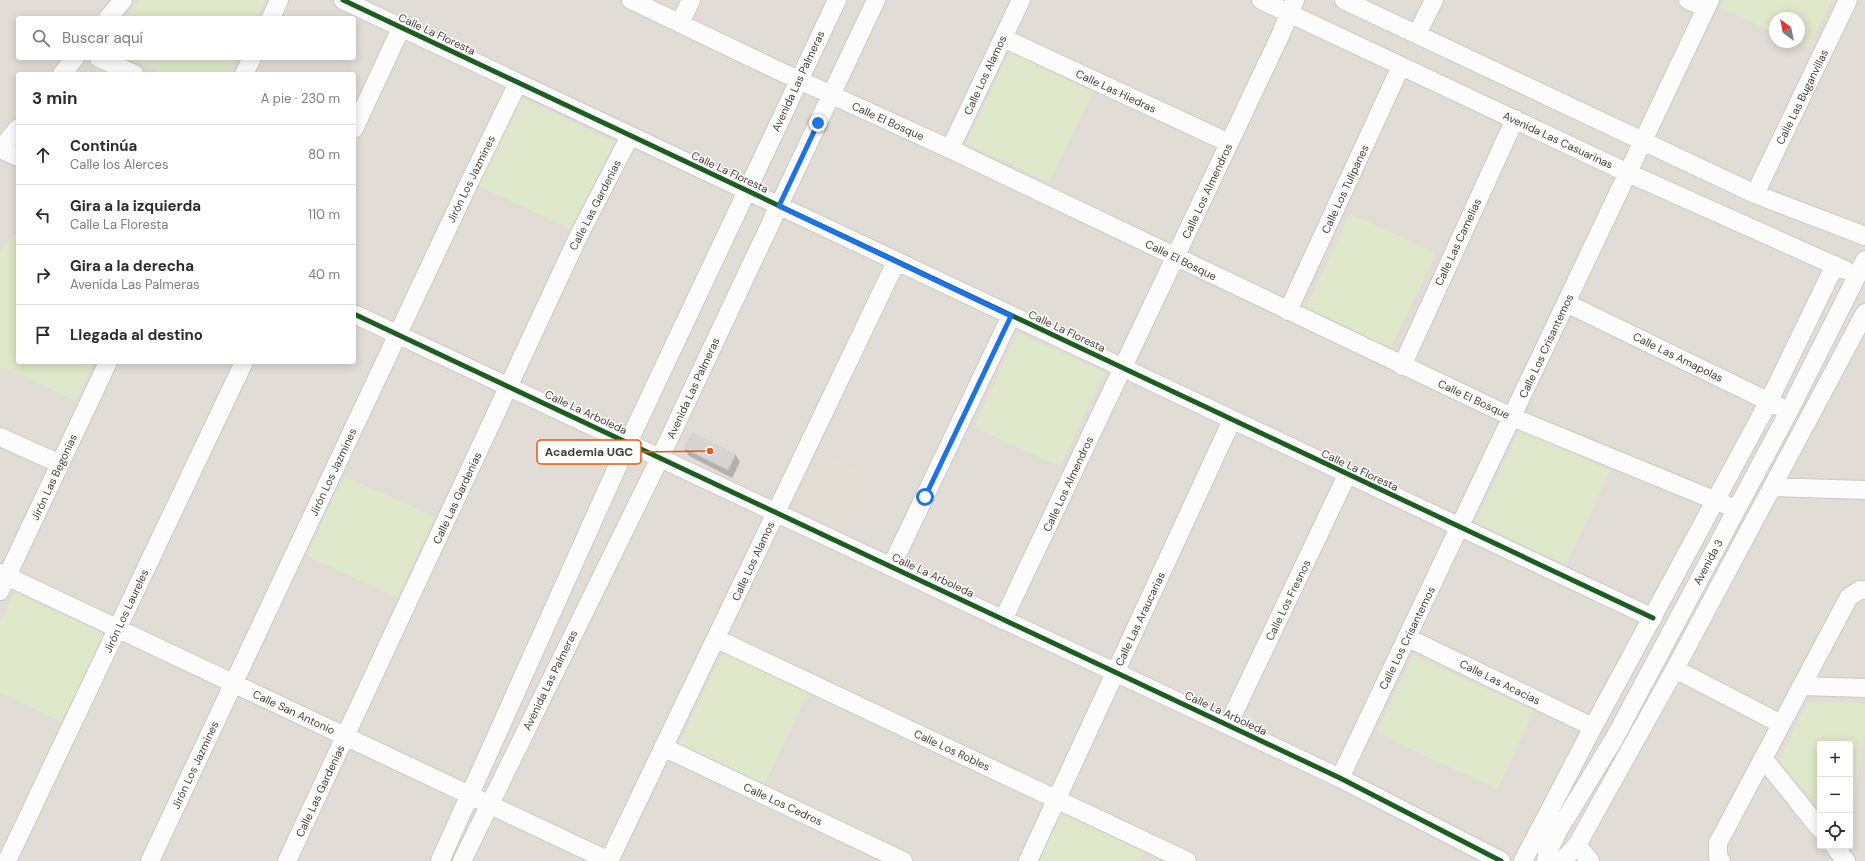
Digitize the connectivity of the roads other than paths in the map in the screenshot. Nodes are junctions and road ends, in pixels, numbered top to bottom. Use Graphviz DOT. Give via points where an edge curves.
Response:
graph roads {
  1 [pos="123,0"];
  2 [pos="279,0"];
  3 [pos="343,0"];
  4 [pos="631,0"];
  5 [pos="691,0"];
  6 [pos="837,0"];
  7 [pos="876,0"];
  8 [pos="1021,0"];
  9 [pos="1261,0"];
  10 [pos="1344,0"];
  11 [pos="1434,0"];
  12 [pos="1688,0"];
  13 [pos="1848,0"];
  14 [pos="1708,4"];
  15 [pos="1292,7"];
  16 [pos="110,16"];
  17 [pos="272,16"];
  18 [pos="680,23"];
  19 [pos="401,28"];
  20 [pos="1416,34"];
  21 [pos="1003,38"];
  22 [pos="73,60"];
  23 [pos="103,60"];
  24 [pos="251,60"];
  25 [pos="1402,66"];
  26 [pos="64,72"];
  27 [pos="130,72"];
  28 [pos="245,72"];
  29 [pos="799,80"];
  30 [pos="518,83"];
  31 [pos="831,95"];
  32 [pos="1515,119"];
  33 [pos="356,125"];
  34 [pos="16,130"];
  35 [pos="630,136"];
  36 [pos="1643,141"];
  37 [pos="1229,143"];
  38 [pos="0,149"];
  39 [pos="950,149"];
  40 [pos="16,156"];
  41 [pos="1628,172"];
  42 [pos="747,191"];
  43 [pos="1755,194"];
  44 [pos="779,206"];
  45 [pos="1865,236"];
  46 [pos="1175,258"];
  47 [pos="1865,260"];
  48 [pos="896,262"];
  49 [pos="1835,265"];
  50 [pos="1856,276"];
  51 [pos="1566,303"];
  52 [pos="1288,311"];
  53 [pos="1865,313"];
  54 [pos="356,315"];
  55 [pos="1011,316"];
  56 [pos="397,335"];
  57 [pos="107,364"];
  58 [pos="243,364"];
  59 [pos="1402,366"];
  60 [pos="1122,369"];
  61 [pos="508,387"];
  62 [pos="1769,401"];
  63 [pos="1789,411"];
  64 [pos="1512,417"];
  65 [pos="1232,420"];
  66 [pos="0,437"];
  67 [pos="628,443"];
  68 [pos="660,458"];
  69 [pos="60,464"];
  70 [pos="1348,475"];
  71 [pos="1773,487"];
  72 [pos="1865,490"];
  73 [pos="1716,501"];
  74 [pos="1736,509"];
  75 [pos="776,512"];
  76 [pos="1460,528"];
  77 [pos="891,567"];
  78 [pos="2,580"];
  79 [pos="1865,590"];
  80 [pos="1653,618"];
  81 [pos="1004,620"];
  82 [pos="118,628"];
  83 [pos="1408,638"];
  84 [pos="717,640"];
  85 [pos="1675,669"];
  86 [pos="1116,672"];
  87 [pos="233,683"];
  88 [pos="1801,686"];
  89 [pos="1865,688"];
  90 [pos="1781,724"];
  91 [pos="1228,725"];
  92 [pos="1593,727"];
  93 [pos="346,736"];
  94 [pos="663,747"];
  95 [pos="1763,758"];
  96 [pos="1340,778"];
  97 [pos="470,795"];
  98 [pos="1056,799"];
  99 [pos="489,803"];
  100 [pos="1817,825"];
  101 [pos="1577,845"];
  102 [pos="1836,849"];
  103 [pos="7,861"];
  104 [pos="150,861"];
  105 [pos="287,861"];
  106 [pos="440,861"];
  107 [pos="462,861"];
  108 [pos="609,861"];
  109 [pos="903,861"];
  110 [pos="1028,861"];
  111 [pos="1188,861"];
  112 [pos="1501,861"];
  113 [pos="1523,861"];
  114 [pos="1546,861"];
  115 [pos="1562,861"];
  116 [pos="1590,861"];
  117 [pos="1721,861"];
  118 [pos="1846,861"];
  1 -- 16 [label="street"];
  2 -- 17 [label="street"];
  3 -- 19 [label="street, Calle La Floresta"];
  4 -- 18 [label="street, Calle El Bosque"];
  5 -- 18 [label="street"];
  6 -- 29 [label="street, Avenida Las Palmeras"];
  7 -- 31 [label="street, Avenida Las Palmeras"];
  8 -- 21 [label="street, Calle Los Alamos"];
  9 -- 15 [label="street, Avenida Las Casuarinas"];
  10 -- 20 [label="street"];
  11 -- 20 [label="street"];
  12 -- 14 [label="street"];
  13 -- 43 [label="street, Calle Las Buganvillas"];
  14 -- 36 [label="street, Calle Los Crisantemos"];
  15 -- 25 [label="street, Avenida Las Casuarinas"];
  15 -- 37 [label="street, Calle Los Almendros"];
  18 -- 29 [label="street, Calle El Bosque"];
  19 -- 30 [label="street, Calle La Floresta"];
  19 -- 33 [label="street"];
  20 -- 36 [label="street"];
  21 -- 37 [label="street, Calle Las Hiedras"];
  21 -- 39 [label="street, Calle Los Alamos"];
  22 -- 26 [label="street"];
  23 -- 27 [label="street"];
  24 -- 28 [label="street"];
  25 -- 32 [label="street, Avenida Las Casuarinas"];
  25 -- 52 [label="street, Calle Los Tulipanes"];
  29 -- 31 [label="street, Calle El Bosque"];
  29 -- 42 [label="street, Avenida Las Palmeras"];
  30 -- 35 [label="street, Calle La Floresta"];
  30 -- 56 [label="street, Jirón Los Jazmines"];
  31 -- 39 [label="street, Calle El Bosque"];
  31 -- 44 [label="street, Avenida Las Palmeras"];
  32 -- 41 [label="street, Avenida Las Casuarinas"];
  32 -- 59 [label="street, Calle Las Camelias"];
  34 -- 38 [label="street"];
  35 -- 42 [label="street, Calle La Floresta"];
  35 -- 61 [label="street, Calle Las Gardenias" via="579,235"];
  36 -- 41 [label="street, Calle Los Crisantemos"];
  36 -- 43 [label="street"];
  37 -- 46 [label="street, Calle Los Almendros"];
  38 -- 40 [label="street"];
  39 -- 46 [label="street, Calle El Bosque"];
  41 -- 49 [label="street, Avenida Las Casuarinas"];
  41 -- 51 [label="street, Calle Los Crisantemos"];
  42 -- 44 [label="street, Calle La Floresta"];
  42 -- 67 [label="street, Avenida Las Palmeras"];
  43 -- 45 [label="street"];
  44 -- 48 [label="street, Calle La Floresta"];
  44 -- 68 [label="street, Avenida Las Palmeras"];
  46 -- 52 [label="street, Calle El Bosque"];
  46 -- 60 [label="street, Calle Los Almendros"];
  47 -- 50 [label="street, Avenida 3"];
  48 -- 55 [label="street, Calle La Floresta"];
  48 -- 75 [label="street, Calle Los Alamos"];
  49 -- 50 [label="street, Avenida Las Casuarinas"];
  49 -- 62 [label="street"];
  50 -- 63 [label="street, Avenida 3"];
  51 -- 62 [label="street, Calle Las Amapolas"];
  51 -- 64 [label="street, Calle Los Crisantemos"];
  52 -- 59 [label="street, Calle El Bosque"];
  53 -- 71 [label="street, Avenida 3"];
  54 -- 56 [label="street, Calle La Arboleda"];
  55 -- 60 [label="street, Calle La Floresta"];
  55 -- 77 [label="street"];
  56 -- 61 [label="street, Calle La Arboleda"];
  56 -- 87 [label="street, Jirón Los Jazmines"];
  57 -- 69 [label="street, Jirón Las Begonias"];
  58 -- 82 [label="street, Jirón Los Laureles"];
  59 -- 64 [label="street, Calle El Bosque"];
  60 -- 65 [label="street, Calle La Floresta"];
  60 -- 81 [label="street, Calle Los Almendros"];
  61 -- 67 [label="street, Calle La Arboleda"];
  61 -- 93 [label="street, Calle Las Gardenias"];
  62 -- 63 [label="street, Calle Las Amapolas"];
  62 -- 73 [label="street"];
  63 -- 74 [label="street, Avenida 3"];
  64 -- 73 [label="street, Calle El Bosque"];
  64 -- 76 [label="street, Calle Los Crisantemos"];
  65 -- 70 [label="street, Calle La Floresta"];
  65 -- 86 [label="street, Calle Las Araucarias"];
  66 -- 69 [label="street"];
  67 -- 68 [label="street, Calle La Arboleda"];
  67 -- 97 [label="street, Avenida Las Palmeras"];
  68 -- 75 [label="street, Calle La Arboleda"];
  68 -- 99 [label="street, Avenida Las Palmeras"];
  69 -- 78 [label="street, Jirón Las Begonias"];
  70 -- 76 [label="street, Calle La Floresta"];
  70 -- 91 [label="street, Calle Los Fresnos"];
  71 -- 72 [label="street"];
  71 -- 85 [label="street, Avenida 3"];
  73 -- 74 [label="street, Calle El Bosque"];
  73 -- 80 [label="street"];
  74 -- 114 [label="street, Avenida 3" via="1614,739 1558,830"];
  75 -- 77 [label="street, Calle La Arboleda"];
  75 -- 84 [label="street, Calle Los Alamos"];
  76 -- 80 [label="street, Calle La Floresta"];
  76 -- 83 [label="street, Calle Los Crisantemos"];
  77 -- 81 [label="street, Calle La Arboleda"];
  78 -- 82 [label="street, Calle San Antonio"];
  79 -- 88 [label="street" via="1860,590 1849,597"];
  80 -- 92 [label="street"];
  81 -- 86 [label="street, Calle La Arboleda"];
  82 -- 87 [label="street, Calle San Antonio"];
  82 -- 103 [label="street, Jirón Los Laureles"];
  83 -- 92 [label="street, Calle Las Acacias"];
  83 -- 96 [label="street, Calle Los Crisantemos"];
  84 -- 94 [label="street, Calle Los Alamos"];
  84 -- 98 [label="street, Calle Los Robles"];
  85 -- 90 [label="street"];
  85 -- 101 [label="street, Avenida 3"];
  86 -- 91 [label="street, Calle La Arboleda"];
  86 -- 98 [label="street, Calle Las Araucarias"];
  87 -- 93 [label="street, Calle San Antonio"];
  87 -- 104 [label="street, Jirón Los Jazmines"];
  88 -- 89 [label="street"];
  88 -- 90 [label="street"];
  90 -- 95 [label="street"];
  91 -- 96 [label="street, Calle La Arboleda"];
  92 -- 113 [label="street"];
  93 -- 97 [label="street, Calle San Antonio"];
  93 -- 105 [label="street, Calle Las Gardenias"];
  94 -- 108 [label="street, Calle Los Alamos"];
  94 -- 109 [label="street, Calle Los Cedros"];
  95 -- 100 [label="street"];
  95 -- 117 [label="street" via="1718,843 1718,858"];
  96 -- 112 [label="street, Calle La Arboleda"];
  97 -- 99 [label="street, Calle San Antonio"];
  97 -- 106 [label="street, Avenida Las Palmeras"];
  98 -- 110 [label="street, Calle Las Araucarias"];
  98 -- 111 [label="street, Calle Los Robles"];
  99 -- 107 [label="street, Avenida Las Palmeras"];
  99 -- 108 [label="street, Calle San Antonio"];
  101 -- 115 [label="street, Avenida 3"];
  101 -- 116 [label="street"];
  102 -- 118 [label="street"];
}
